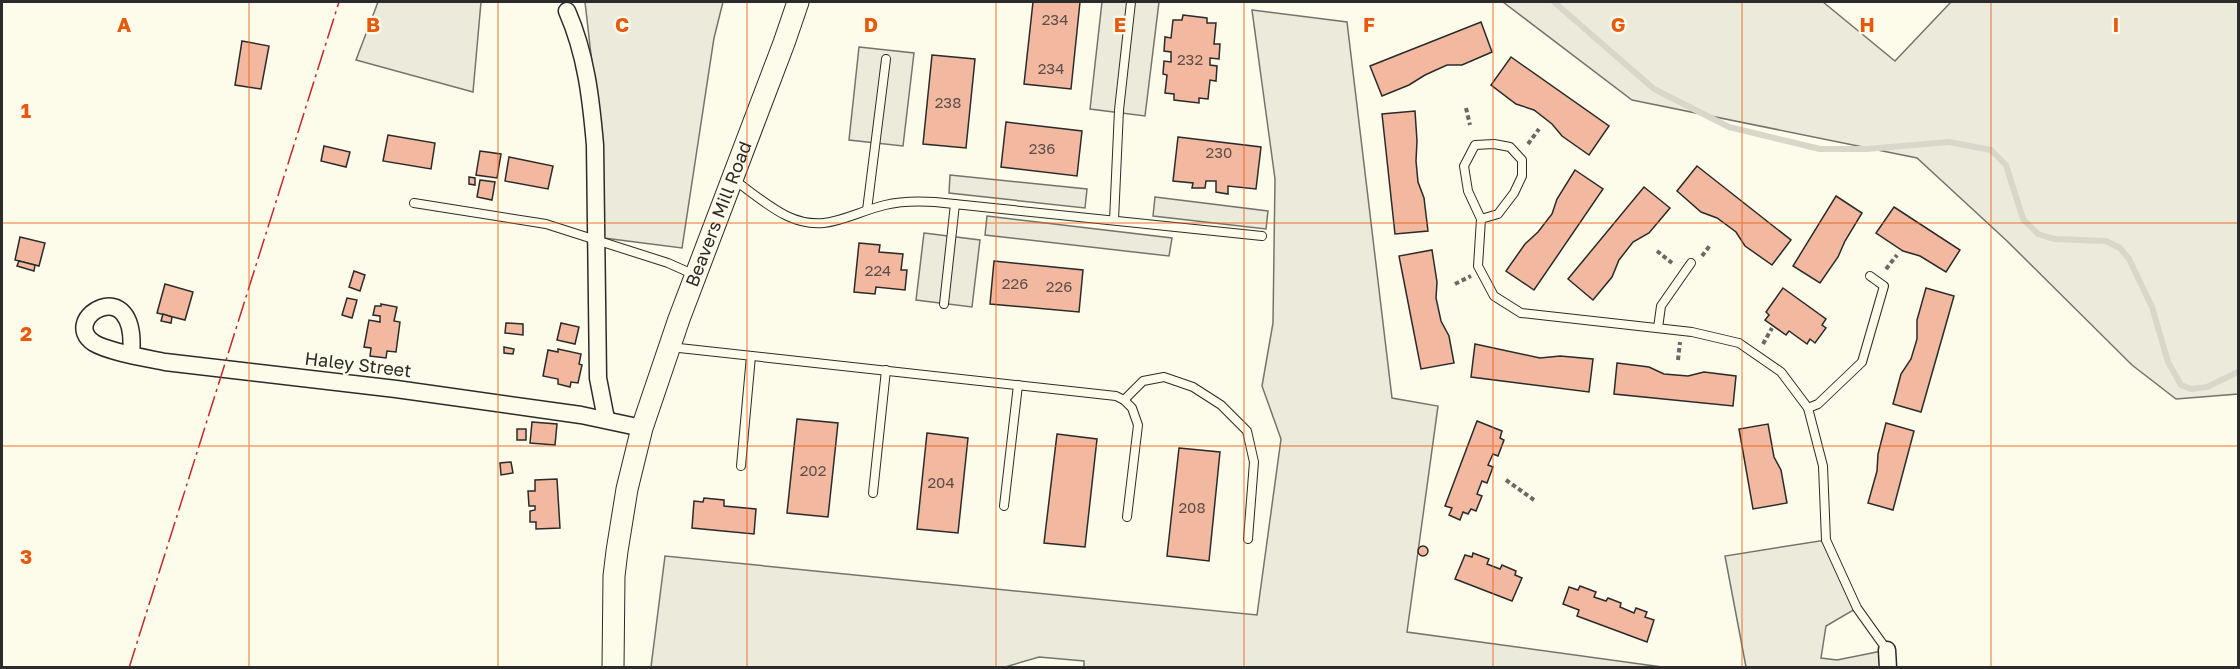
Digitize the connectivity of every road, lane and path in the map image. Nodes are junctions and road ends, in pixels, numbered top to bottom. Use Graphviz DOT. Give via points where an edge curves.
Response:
graph roads {
  1 [pos="798,2"];
  2 [pos="1131,2"];
  3 [pos="567,11"];
  4 [pos="886,59"];
  5 [pos="1466,108"];
  6 [pos="1470,125"];
  7 [pos="1539,129"];
  8 [pos="1528,144"];
  9 [pos="733,179"];
  10 [pos="414,203"];
  11 [pos="955,204"];
  12 [pos="867,210"];
  13 [pos="1481,219"];
  14 [pos="1114,220"];
  15 [pos="1262,236"];
  16 [pos="596,241"];
  17 [pos="1711,244"];
  18 [pos="1657,251"];
  19 [pos="1897,255"];
  20 [pos="1700,259"];
  21 [pos="1672,263"];
  22 [pos="1691,263"];
  23 [pos="1886,269"];
  24 [pos="696,276"];
  25 [pos="1472,276"];
  26 [pos="1870,276"];
  27 [pos="1455,284"];
  28 [pos="944,304"];
  29 [pos="1658,328"];
  30 [pos="1772,328"];
  31 [pos="1680,342"];
  32 [pos="1763,344"];
  33 [pos="669,347"];
  34 [pos="131,355"];
  35 [pos="751,356"];
  36 [pos="1678,360"];
  37 [pos="886,370"];
  38 [pos="1018,385"];
  39 [pos="1124,400"];
  40 [pos="1808,408"];
  41 [pos="606,419"];
  42 [pos="642,428"];
  43 [pos="741,466"];
  44 [pos="1506,480"];
  45 [pos="873,493"];
  46 [pos="1534,500"];
  47 [pos="1004,506"];
  48 [pos="1127,517"];
  49 [pos="1248,539"];
  50 [pos="1887,659"];
  51 [pos="613,668"];
  1 -- 9 [label="street, Beavers Mill Road"];
  2 -- 14 [label="lane" via="1119,110"];
  3 -- 16 [label="street" via="583,55 592,107"];
  4 -- 12 [label="lane"];
  5 -- 6 [label="path"];
  7 -- 8 [label="path"];
  9 -- 12 [label="lane" via="785,215 803,221 822,223"];
  9 -- 24 [label="street, Beavers Mill Road"];
  10 -- 16 [label="lane" via="546,224"];
  11 -- 12 [label="lane" via="914,201"];
  11 -- 14 [label="lane"];
  11 -- 28 [label="lane"];
  13 -- 13 [label="lane" via="1498,214 1522,176 1522,160 1510,147 1475,145 1464,166 1468,191"];
  13 -- 29 [label="lane" via="1478,266 1494,296 1521,313"];
  14 -- 15 [label="lane"];
  16 -- 24 [label="lane" via="668,263"];
  16 -- 41 [label="street" via="598,378"];
  17 -- 20 [label="path"];
  18 -- 21 [label="path"];
  19 -- 23 [label="path"];
  22 -- 29 [label="lane" via="1661,306"];
  24 -- 33 [label="street, Beavers Mill Road"];
  25 -- 27 [label="path"];
  26 -- 40 [label="lane" via="1884,286 1862,362 1818,404"];
  29 -- 40 [label="lane" via="1739,343 1781,372"];
  30 -- 32 [label="path"];
  31 -- 36 [label="path"];
  33 -- 35 [label="lane"];
  33 -- 42 [label="street, Beavers Mill Road"];
  34 -- 41 [label="street, Haley Street"];
  35 -- 37 [label="lane"];
  35 -- 43 [label="lane"];
  37 -- 38 [label="lane"];
  37 -- 45 [label="lane"];
  38 -- 39 [label="lane"];
  38 -- 47 [label="lane"];
  39 -- 48 [label="lane" via="1132,408 1137,425"];
  39 -- 49 [label="lane" via="1143,381 1164,377 1193,387 1221,405 1247,431 1254,462"];
  40 -- 50 [label="lane" via="1823,466 1826,540 1857,608"];
  41 -- 42 [label="street"];
  42 -- 51 [label="street, Beavers Mill Road" via="617,551"];
  44 -- 46 [label="path"];
}
